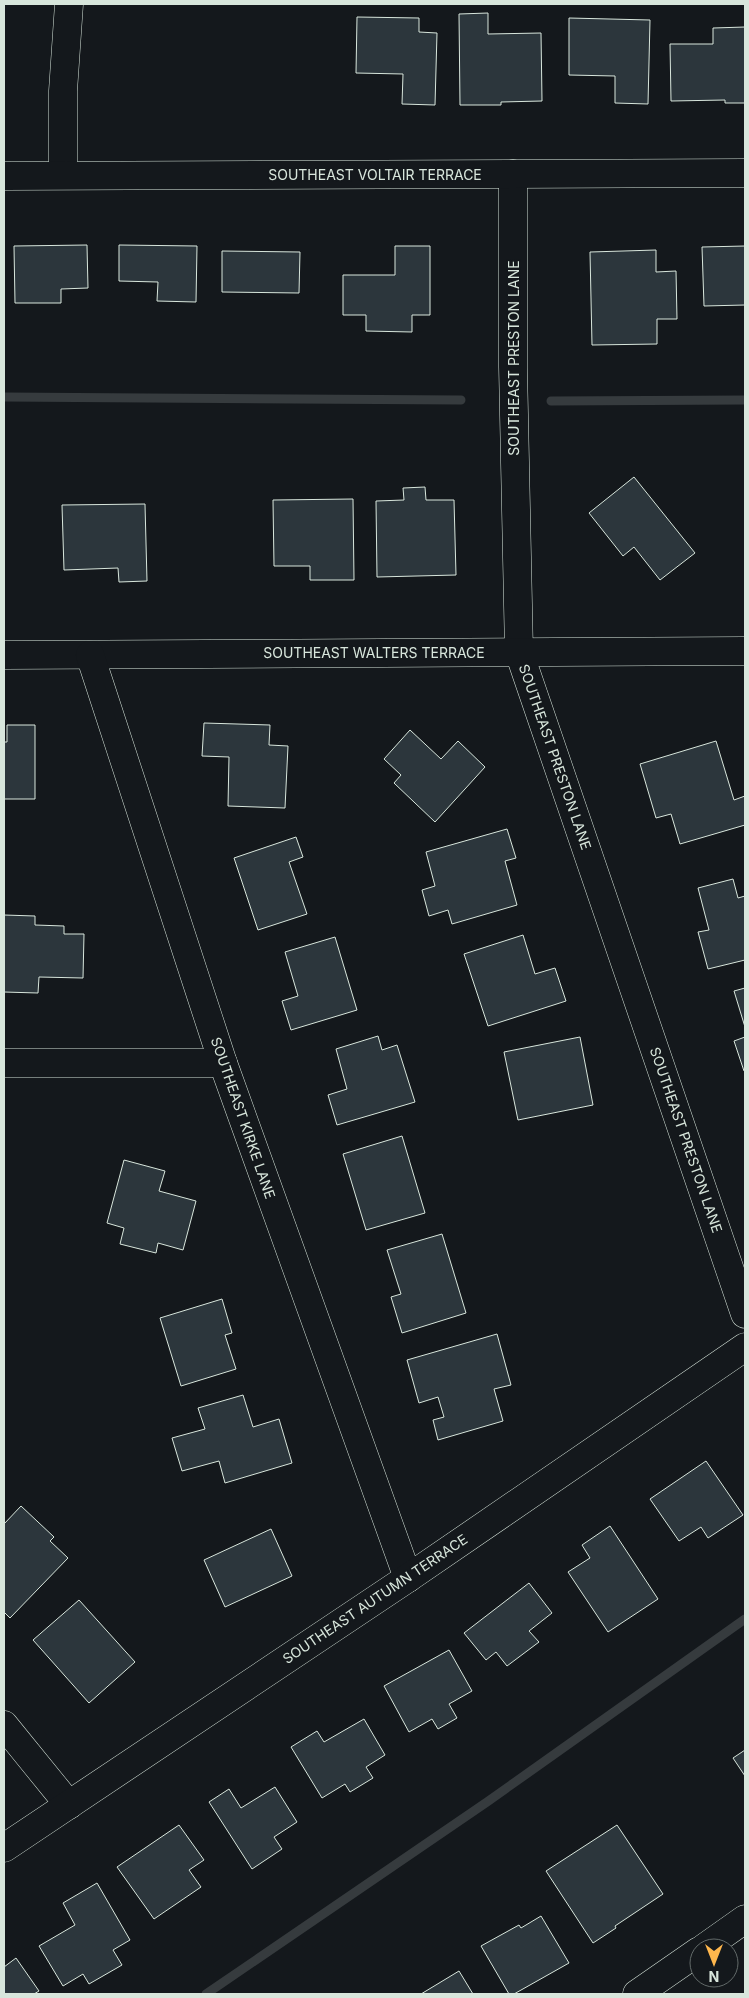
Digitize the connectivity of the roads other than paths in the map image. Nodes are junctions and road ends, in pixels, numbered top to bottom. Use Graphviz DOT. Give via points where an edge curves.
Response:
graph roads {
  1 [pos="69,4"];
  2 [pos="514,174"];
  3 [pos="745,174"];
  4 [pos="63,175"];
  5 [pos="4,176"];
  6 [pos="745,651"];
  7 [pos="519,652"];
  8 [pos="90,654"];
  9 [pos="4,655"];
  10 [pos="4,1063"];
  11 [pos="223,1063"];
  12 [pos="745,1314"];
  13 [pos="745,1347"];
  14 [pos="408,1578"];
  15 [pos="4,1725"];
  16 [pos="69,1805"];
  17 [pos="4,1848"];
  18 [pos="745,1919"];
  19 [pos="718,1938"];
  20 [pos="689,1958"];
  21 [pos="637,1994"];
  1 -- 4 [label="street" via="62,91"];
  2 -- 3 [label="street, SOUTHEAST VOLTAIR TERRACE"];
  2 -- 4 [label="street, SOUTHEAST VOLTAIR TERRACE"];
  2 -- 7 [label="street, SOUTHEAST PRESTON LANE"];
  4 -- 5 [label="street, SOUTHEAST VOLTAIR TERRACE"];
  6 -- 7 [label="street, SOUTHEAST WALTERS TERRACE"];
  7 -- 8 [label="street, SOUTHEAST WALTERS TERRACE"];
  7 -- 12 [label="street, SOUTHEAST PRESTON LANE"];
  8 -- 9 [label="street, SOUTHEAST WALTERS TERRACE"];
  8 -- 11 [label="street, SOUTHEAST KIRKE LANE"];
  10 -- 11 [label="street"];
  11 -- 14 [label="street, SOUTHEAST KIRKE LANE"];
  13 -- 14 [label="street, SOUTHEAST AUTUMN TERRACE"];
  14 -- 16 [label="street, SOUTHEAST AUTUMN TERRACE"];
  15 -- 16 [label="street"];
  16 -- 17 [label="street, SOUTHEAST AUTUMN TERRACE"];
  18 -- 19 [label="street"];
  20 -- 21 [label="street"];
}
